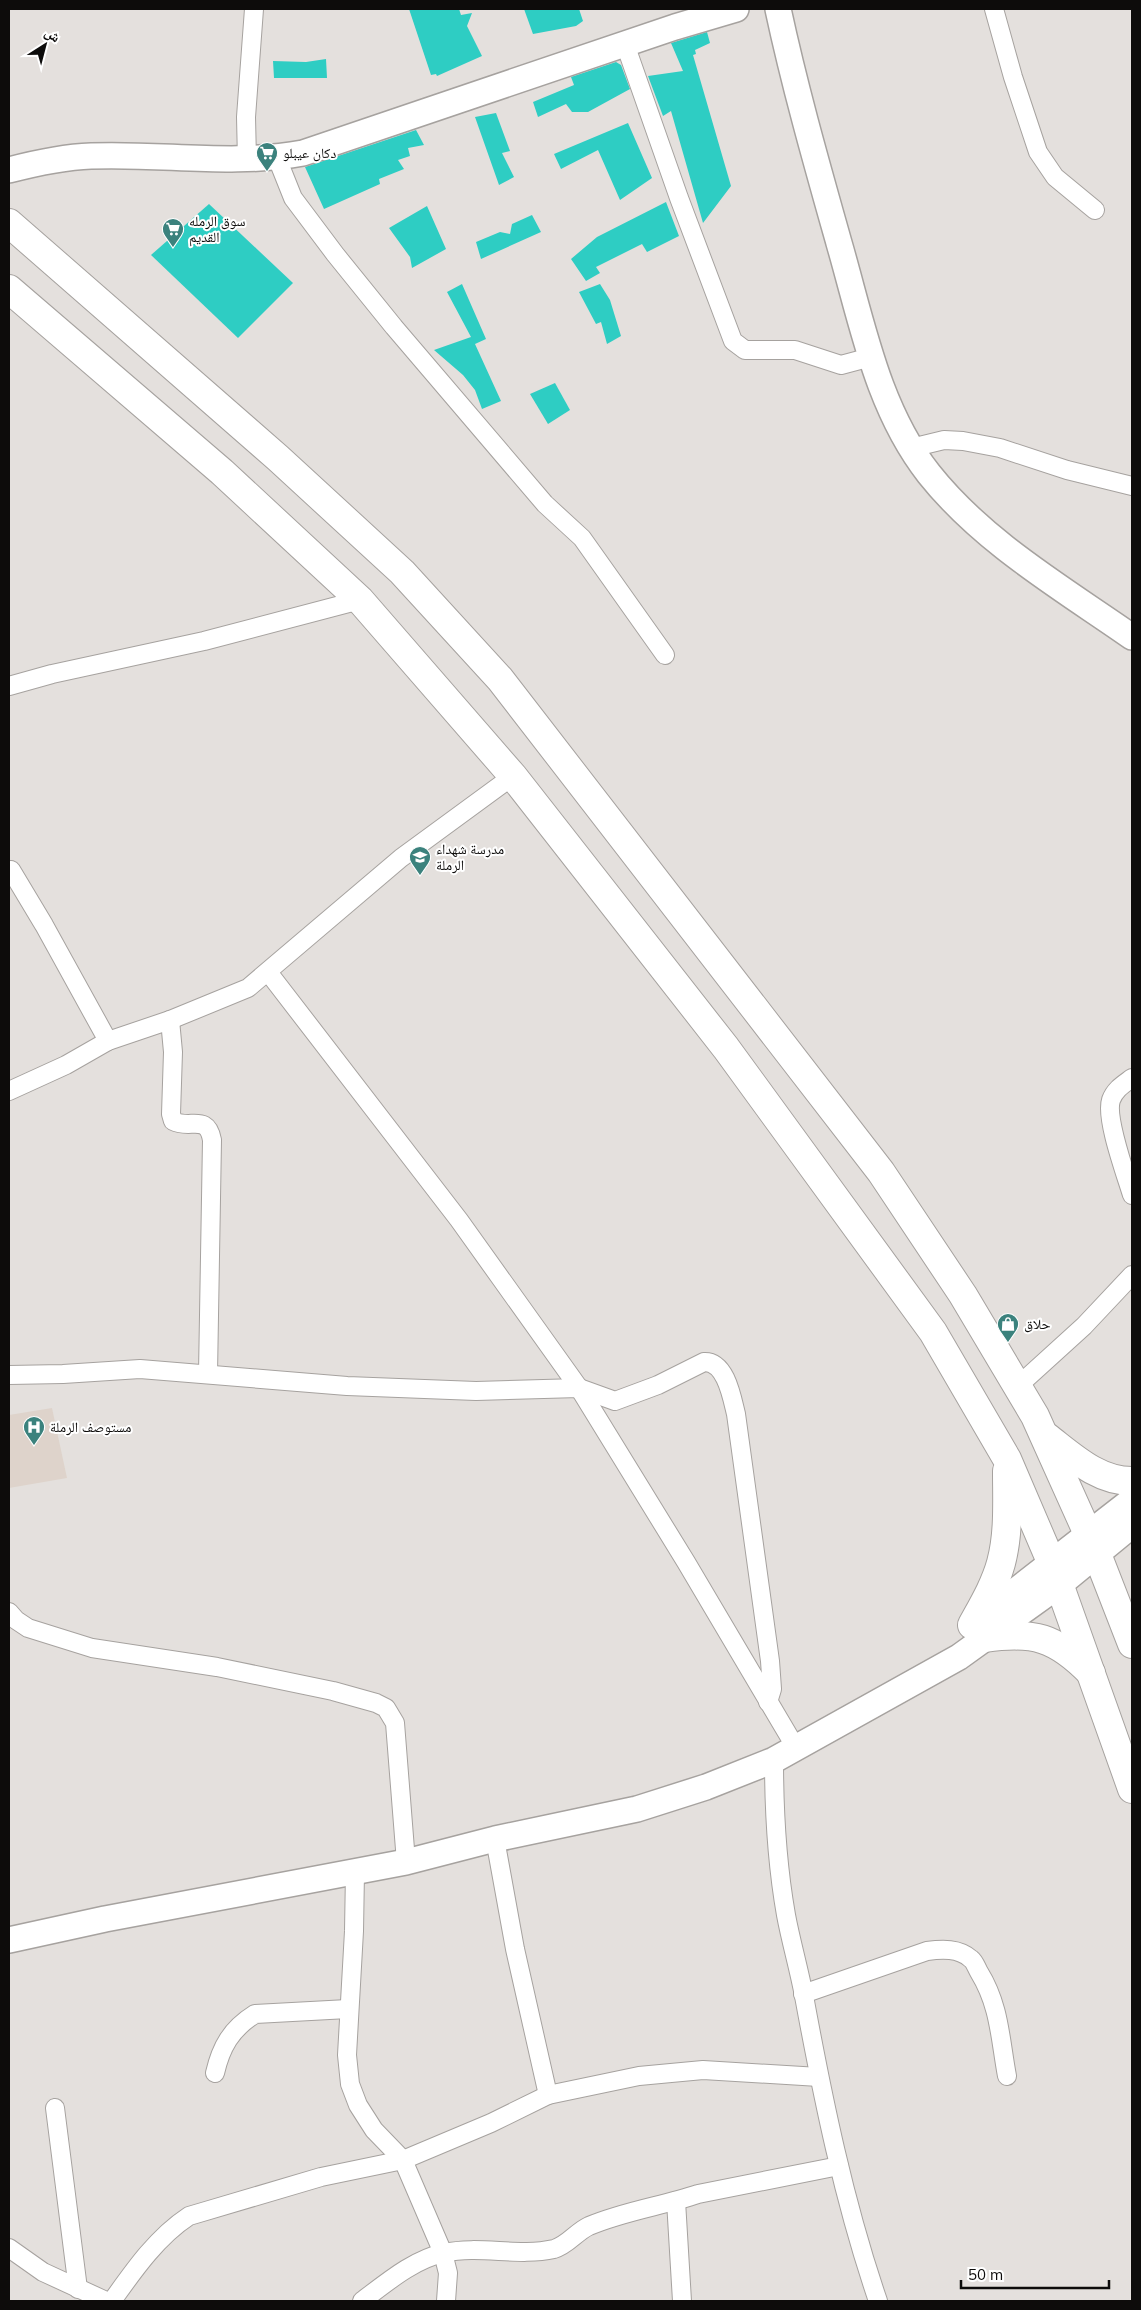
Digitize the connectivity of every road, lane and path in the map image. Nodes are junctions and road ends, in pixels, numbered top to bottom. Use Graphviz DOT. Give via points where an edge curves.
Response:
graph roads {
  1 [pos="254,9"];
  2 [pos="778,9"];
  3 [pos="994,9"];
  4 [pos="720,11"];
  5 [pos="625,44"];
  6 [pos="277,158"];
  7 [pos="247,160"];
  8 [pos="9,170"];
  9 [pos="1095,210"];
  10 [pos="9,222"];
  11 [pos="11,293"];
  12 [pos="871,357"];
  13 [pos="910,448"];
  14 [pos="1132,486"];
  15 [pos="360,600"];
  16 [pos="1132,637"];
  17 [pos="665,656"];
  18 [pos="9,686"];
  19 [pos="513,776"];
  20 [pos="11,870"];
  21 [pos="268,972"];
  22 [pos="170,1020"];
  23 [pos="108,1040"];
  24 [pos="1132,1078"];
  25 [pos="9,1090"];
  26 [pos="1132,1195"];
  27 [pos="1132,1275"];
  28 [pos="208,1374"];
  29 [pos="9,1375"];
  30 [pos="1018,1385"];
  31 [pos="579,1388"];
  32 [pos="1044,1436"];
  33 [pos="1007,1460"];
  34 [pos="1132,1481"];
  35 [pos="1132,1500"];
  36 [pos="1132,1525"];
  37 [pos="1093,1544"];
  38 [pos="1056,1574"];
  39 [pos="11,1621"];
  40 [pos="978,1632"];
  41 [pos="1132,1634"];
  42 [pos="1094,1676"];
  43 [pos="768,1702"];
  44 [pos="796,1748"];
  45 [pos="774,1760"];
  46 [pos="1132,1789"];
  47 [pos="495,1839"];
  48 [pos="406,1862"];
  49 [pos="355,1872"];
  50 [pos="9,1940"];
  51 [pos="803,1994"];
  52 [pos="348,2009"];
  53 [pos="215,2073"];
  54 [pos="1007,2076"];
  55 [pos="818,2077"];
  56 [pos="548,2095"];
  57 [pos="55,2108"];
  58 [pos="403,2160"];
  59 [pos="839,2166"];
  60 [pos="676,2201"];
  61 [pos="9,2248"];
  62 [pos="443,2253"];
  63 [pos="78,2289"];
  64 [pos="106,2301"];
  65 [pos="112,2301"];
  66 [pos="362,2301"];
  67 [pos="446,2301"];
  68 [pos="682,2301"];
  69 [pos="878,2301"];
  1 -- 7 [label="street" via="246,116"];
  2 -- 12 [label="street" via="812,154"];
  3 -- 9 [label="street" via="1038,152 1056,177"];
  4 -- 5 [label="street"];
  5 -- 6 [label="street" via="303,153"];
  5 -- 12 [label="street" via="733,341 745,350 795,350 841,365"];
  6 -- 7 [label="street"];
  6 -- 17 [label="street" via="293,198 335,254 532,489 582,538"];
  7 -- 8 [label="street" via="91,156 45,160"];
  10 -- 30 [label="main road" via="278,458 402,572 500,679 881,1172"];
  11 -- 15 [label="main road" via="222,472"];
  12 -- 13 [label="street" via="883,393"];
  13 -- 14 [label="street" via="944,440 963,441 1000,448 1067,470"];
  13 -- 16 [label="street" via="930,475 997,541"];
  15 -- 18 [label="street" via="204,641"];
  15 -- 19 [label="main road"];
  19 -- 21 [label="street" via="401,858"];
  19 -- 33 [label="main road" via="726,1048 933,1332"];
  20 -- 23 [label="street"];
  21 -- 22 [label="street" via="248,988"];
  21 -- 31 [label="street" via="458,1220"];
  22 -- 23 [label="street"];
  22 -- 28 [label="street" via="173,1121 180,1124 199,1122 206,1126 212,1140"];
  23 -- 25 [label="street" via="66,1065"];
  24 -- 26 [label="street" via="1118,1088 1109,1112"];
  27 -- 30 [label="street" via="1084,1326"];
  28 -- 29 [label="street" via="140,1369"];
  28 -- 31 [label="street" via="348,1386 476,1391"];
  30 -- 32 [label="main road"];
  31 -- 43 [label="street"];
  31 -- 43 [label="street" via="610,1400 620,1400 705,1362 716,1366 724,1378 736,1414 746,1480 770,1661 772,1689"];
  32 -- 34 [label="main road" via="1092,1471 1114,1480"];
  32 -- 37 [label="main road"];
  33 -- 38 [label="main road"];
  33 -- 40 [label="main road" via="1007,1530 1001,1563"];
  35 -- 37 [label="street"];
  36 -- 37 [label="street"];
  37 -- 38 [label="street"];
  37 -- 41 [label="main road"];
  38 -- 40 [label="street"];
  38 -- 42 [label="main road"];
  39 -- 48 [label="street" via="92,1648 216,1667 333,1691 376,1702 386,1708 395,1723"];
  40 -- 42 [label="main road" via="1034,1635 1069,1652"];
  40 -- 44 [label="street" via="959,1656"];
  42 -- 46 [label="main road"];
  43 -- 44 [label="street"];
  44 -- 45 [label="street"];
  45 -- 47 [label="street" via="706,1787 637,1809"];
  45 -- 51 [label="street" via="774,1815 780,1868 786,1915"];
  47 -- 48 [label="street"];
  47 -- 56 [label="street" via="515,1949"];
  48 -- 49 [label="street"];
  49 -- 50 [label="street"];
  49 -- 52 [label="street"];
  51 -- 54 [label="street" via="927,1951 947,1948 960,1953 972,1959 994,2004"];
  51 -- 55 [label="street"];
  52 -- 53 [label="street" via="255,2014 230,2034 219,2055"];
  52 -- 58 [label="street" via="347,2055 358,2105 374,2130"];
  55 -- 56 [label="street" via="702,2070 640,2076"];
  55 -- 59 [label="street"];
  56 -- 58 [label="street"];
  57 -- 63 [label="street"];
  58 -- 62 [label="street"];
  58 -- 65 [label="street" via="321,2177 189,2216 173,2226 158,2242"];
  59 -- 60 [label="street"];
  59 -- 69 [label="street"];
  60 -- 62 [label="street" via="638,2208 588,2226 556,2248"];
  60 -- 68 [label="street"];
  61 -- 63 [label="street" via="43,2272"];
  62 -- 66 [label="street" via="410,2268"];
  62 -- 67 [label="street" via="448,2273"];
  63 -- 64 [label="street"];
}
